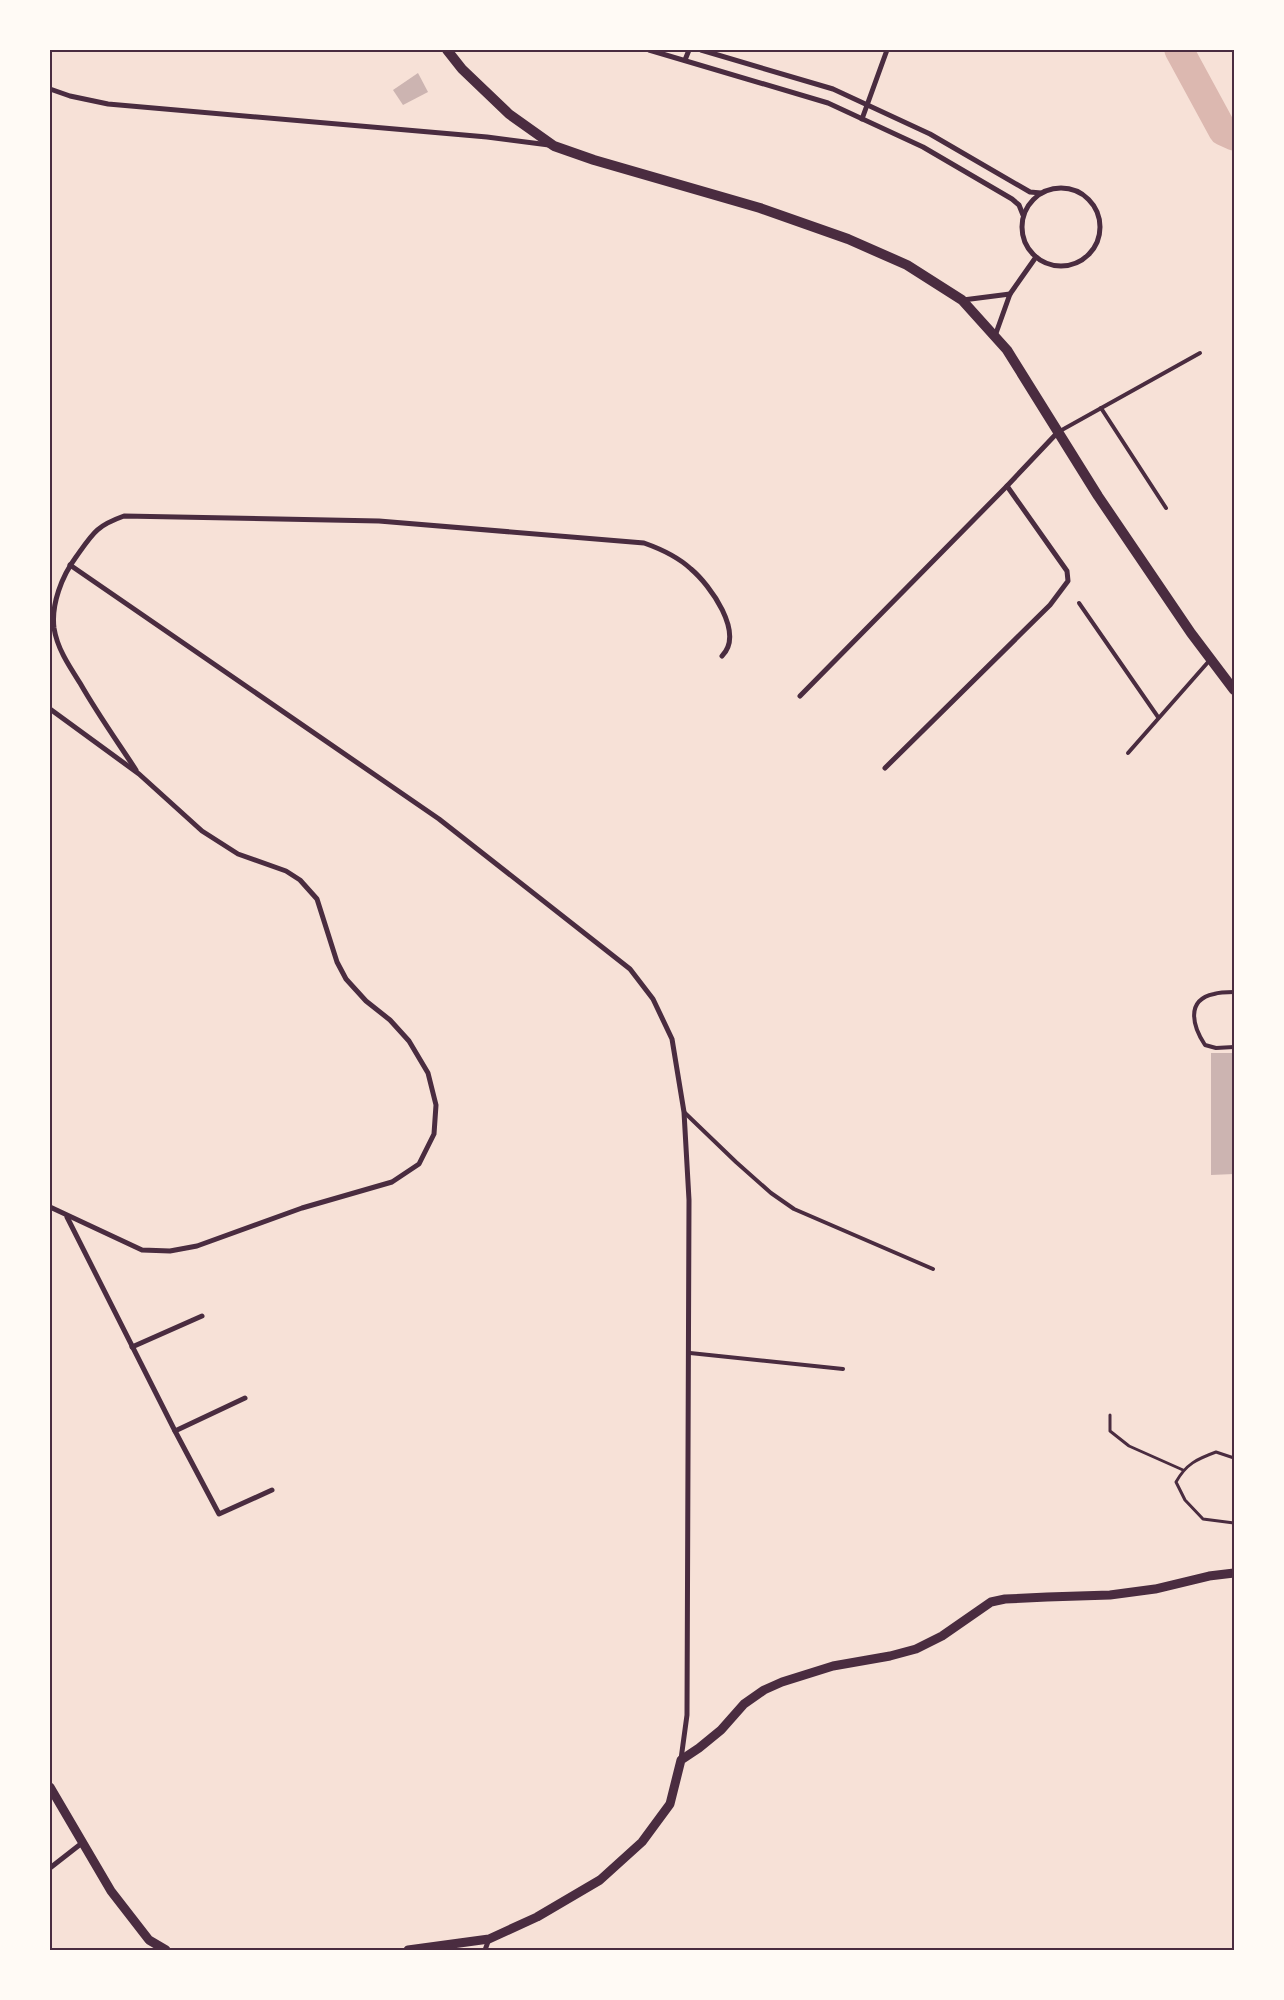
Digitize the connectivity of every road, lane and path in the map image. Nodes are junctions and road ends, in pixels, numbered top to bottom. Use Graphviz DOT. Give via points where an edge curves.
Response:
graph roads {
  1 [pos="447,50"];
  2 [pos="649,50"];
  3 [pos="688,50"];
  4 [pos="700,50"];
  5 [pos="887,50"];
  6 [pos="685,60"];
  7 [pos="50,89"];
  8 [pos="868,106"];
  9 [pos="862,119"];
  10 [pos="554,146"];
  11 [pos="1041,193"];
  12 [pos="1023,215"];
  13 [pos="1036,257"];
  14 [pos="1010,294"];
  15 [pos="962,300"];
  16 [pos="995,336"];
  17 [pos="1200,353"];
  18 [pos="1101,408"];
  19 [pos="1058,432"];
  20 [pos="1006,486"];
  21 [pos="1166,508"];
  22 [pos="70,565"];
  23 [pos="1079,602"];
  24 [pos="722,656"];
  25 [pos="1211,659"];
  26 [pos="1234,690"];
  27 [pos="800,696"];
  28 [pos="50,709"];
  29 [pos="1158,717"];
  30 [pos="1128,753"];
  31 [pos="885,768"];
  32 [pos="139,774"];
  33 [pos="1234,992"];
  34 [pos="1234,1047"];
  35 [pos="684,1112"];
  36 [pos="50,1206"];
  37 [pos="67,1216"];
  38 [pos="932,1269"];
  39 [pos="202,1316"];
  40 [pos="132,1346"];
  41 [pos="690,1353"];
  42 [pos="843,1369"];
  43 [pos="245,1398"];
  44 [pos="1110,1415"];
  45 [pos="175,1431"];
  46 [pos="1234,1458"];
  47 [pos="1183,1470"];
  48 [pos="272,1490"];
  49 [pos="1234,1523"];
  50 [pos="1234,1573"];
  51 [pos="681,1760"];
  52 [pos="50,1786"];
  53 [pos="82,1843"];
  54 [pos="50,1868"];
  55 [pos="489,1939"];
  56 [pos="166,1950"];
  57 [pos="408,1950"];
  58 [pos="485,1950"];
  1 -- 10 [label="main road" via="509,114"];
  2 -- 6 [label="street"];
  3 -- 6 [label="street"];
  4 -- 8 [label="street" via="833,90"];
  5 -- 8 [label="street"];
  6 -- 9 [label="street" via="828,103"];
  7 -- 10 [label="street" via="108,104 487,137"];
  8 -- 9 [label="street"];
  8 -- 11 [label="street" via="930,134 1030,192"];
  9 -- 12 [label="street" via="923,147 1012,199"];
  10 -- 15 [label="main road" via="760,208 848,239 907,265"];
  11 -- 12 [label="street" via="1033,198"];
  11 -- 13 [label="street" via="1059,188 1078,191 1086,196 1097,211 1100,230 1094,248 1072,264 1053,265"];
  12 -- 13 [label="street" via="1022,234 1029,251"];
  13 -- 14 [label="street"];
  14 -- 15 [label="street"];
  14 -- 16 [label="street"];
  15 -- 16 [label="main road"];
  16 -- 19 [label="main road"];
  17 -- 18 [label="lane"];
  18 -- 19 [label="lane"];
  18 -- 21 [label="lane"];
  19 -- 20 [label="street"];
  19 -- 25 [label="main road" via="1098,496"];
  20 -- 27 [label="street"];
  20 -- 31 [label="street" via="1067,571 1068,581 1050,605"];
  22 -- 24 [label="street" via="104,523 124,516 378,521 644,543 666,551 706,583 730,630 727,652"];
  22 -- 32 [label="street" via="54,604 54,628 62,654"];
  22 -- 35 [label="street" via="439,819 630,969 653,999 672,1039"];
  23 -- 29 [label="lane"];
  25 -- 26 [label="main road"];
  25 -- 29 [label="lane"];
  28 -- 32 [label="street"];
  29 -- 30 [label="lane"];
  32 -- 37 [label="street" via="202,831 238,854 286,871 300,880 317,899 337,962 346,979 410,1041 428,1073 436,1104 434,1134 419,1164 392,1182 302,1208 197,1246 170,1251 142,1250"];
  33 -- 34 [label="lane" via="1213,994 1200,1000 1194,1009 1193,1019 1205,1045"];
  35 -- 38 [label="lane" via="771,1193 794,1209"];
  35 -- 41 [label="street" via="689,1200"];
  36 -- 37 [label="street"];
  37 -- 40 [label="street"];
  39 -- 40 [label="street"];
  40 -- 45 [label="street"];
  41 -- 42 [label="lane"];
  41 -- 51 [label="street" via="687,1715"];
  43 -- 45 [label="street"];
  44 -- 47 [label="path" via="1110,1431 1129,1446"];
  45 -- 48 [label="street" via="219,1514"];
  46 -- 47 [label="path" via="1216,1452 1198,1458"];
  47 -- 49 [label="path" via="1176,1482 1185,1500 1203,1519"];
  50 -- 51 [label="street" via="1110,1595 991,1602 942,1636 916,1649 833,1666 764,1690 744,1704 721,1730"];
  51 -- 55 [label="street" via="670,1804 642,1842 600,1880 537,1917"];
  52 -- 53 [label="street"];
  53 -- 54 [label="street"];
  53 -- 56 [label="street" via="111,1891 149,1940"];
  55 -- 57 [label="street"];
  55 -- 58 [label="street"];
}
